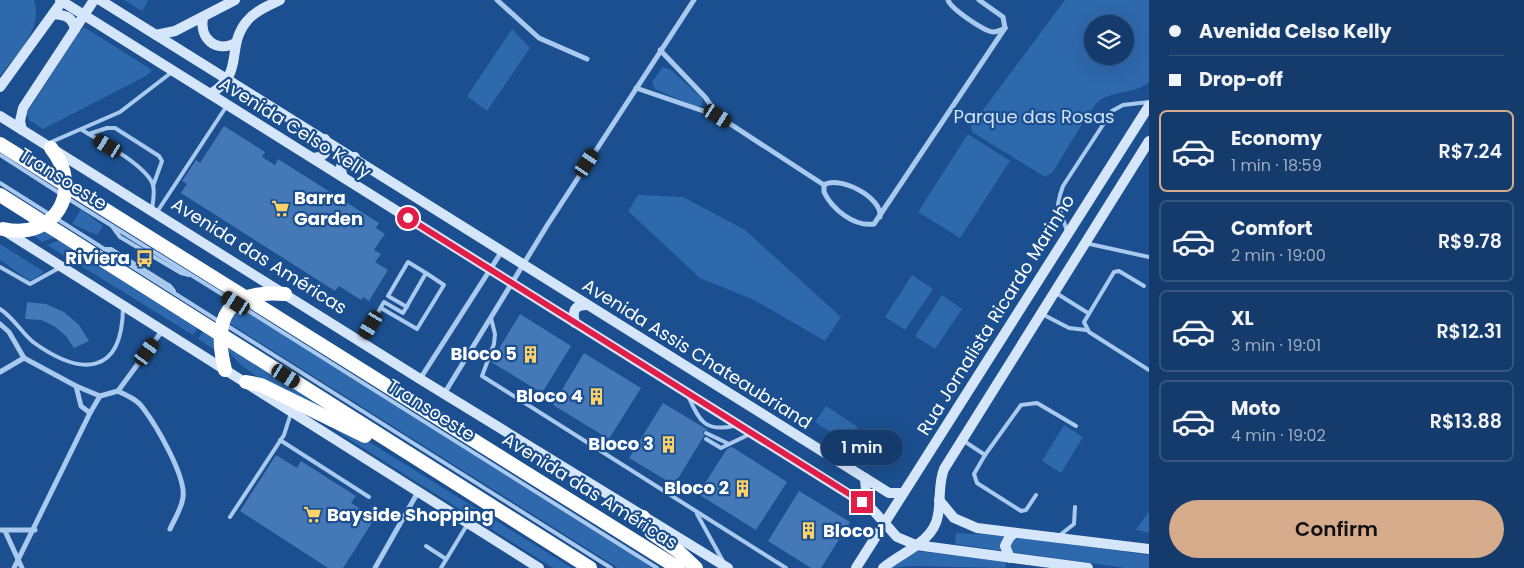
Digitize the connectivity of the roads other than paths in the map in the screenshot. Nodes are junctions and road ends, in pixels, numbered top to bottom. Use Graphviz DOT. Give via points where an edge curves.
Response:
graph roads {
  1 [pos="62,0"];
  2 [pos="94,0"];
  3 [pos="100,0"];
  4 [pos="235,0"];
  5 [pos="280,0"];
  6 [pos="497,0"];
  7 [pos="694,0"];
  8 [pos="948,0"];
  9 [pos="980,0"];
  10 [pos="53,14"];
  11 [pos="84,15"];
  12 [pos="203,18"];
  13 [pos="1005,28"];
  14 [pos="75,29"];
  15 [pos="156,35"];
  16 [pos="236,43"];
  17 [pos="660,50"];
  18 [pos="587,59"];
  19 [pos="172,72"];
  20 [pos="228,79"];
  21 [pos="0,88"];
  22 [pos="636,88"];
  23 [pos="210,94"];
  24 [pos="1149,102"];
  25 [pos="227,105"];
  26 [pos="1149,106"];
  27 [pos="0,116"];
  28 [pos="718,116"];
  29 [pos="22,130"];
  30 [pos="82,130"];
  31 [pos="89,134"];
  32 [pos="325,139"];
  33 [pos="1149,141"];
  34 [pos="0,144"];
  35 [pos="48,146"];
  36 [pos="0,155"];
  37 [pos="355,157"];
  38 [pos="313,158"];
  39 [pos="343,177"];
  40 [pos="0,183"];
  41 [pos="824,184"];
  42 [pos="154,186"];
  43 [pos="66,191"];
  44 [pos="0,195"];
  45 [pos="154,212"];
  46 [pos="49,220"];
  47 [pos="879,220"];
  48 [pos="1,228"];
  49 [pos="1068,234"];
  50 [pos="1084,243"];
  51 [pos="502,251"];
  52 [pos="1149,257"];
  53 [pos="524,264"];
  54 [pos="0,266"];
  55 [pos="62,266"];
  56 [pos="490,270"];
  57 [pos="426,273"];
  58 [pos="512,283"];
  59 [pos="1144,286"];
  60 [pos="1054,292"];
  61 [pos="284,294"];
  62 [pos="241,300"];
  63 [pos="123,305"];
  64 [pos="587,305"];
  65 [pos="407,307"];
  66 [pos="381,308"];
  67 [pos="0,309"];
  68 [pos="1040,313"];
  69 [pos="1088,313"];
  70 [pos="491,318"];
  71 [pos="575,323"];
  72 [pos="0,324"];
  73 [pos="220,328"];
  74 [pos="163,330"];
  75 [pos="1086,330"];
  76 [pos="361,341"];
  77 [pos="24,358"];
  78 [pos="226,370"];
  79 [pos="1149,370"];
  80 [pos="0,372"];
  81 [pos="978,376"];
  82 [pos="420,379"];
  83 [pos="246,382"];
  84 [pos="76,386"];
  85 [pos="994,388"];
  86 [pos="118,391"];
  87 [pos="686,392"];
  88 [pos="444,394"];
  89 [pos="100,396"];
  90 [pos="291,411"];
  91 [pos="90,413"];
  92 [pos="738,425"];
  93 [pos="1076,426"];
  94 [pos="706,433"];
  95 [pos="751,433"];
  96 [pos="280,440"];
  97 [pos="706,440"];
  98 [pos="962,440"];
  99 [pos="729,444"];
  100 [pos="402,450"];
  101 [pos="985,456"];
  102 [pos="865,478"];
  103 [pos="418,491"];
  104 [pos="903,493"];
  105 [pos="1036,495"];
  106 [pos="369,497"];
  107 [pos="853,497"];
  108 [pos="939,500"];
  109 [pos="1075,507"];
  110 [pos="696,513"];
  111 [pos="230,517"];
  112 [pos="643,517"];
  113 [pos="468,523"];
  114 [pos="885,523"];
  115 [pos="170,529"];
  116 [pos="34,530"];
  117 [pos="2,531"];
  118 [pos="1014,533"];
  119 [pos="1056,538"];
  120 [pos="916,545"];
  121 [pos="426,546"];
  122 [pos="1149,549"];
  123 [pos="520,556"];
  124 [pos="1010,558"];
  125 [pos="446,559"];
  126 [pos="20,566"];
  127 [pos="14,568"];
  128 [pos="375,568"];
  129 [pos="441,568"];
  130 [pos="527,568"];
  131 [pos="539,568"];
  132 [pos="590,568"];
  133 [pos="611,568"];
  134 [pos="657,568"];
  135 [pos="678,568"];
  136 [pos="696,568"];
  137 [pos="727,568"];
  138 [pos="786,568"];
  139 [pos="856,568"];
  140 [pos="883,568"];
  141 [pos="1088,568"];
  1 -- 10 [label="street"];
  1 -- 11 [label="street, Avenida Celso Kelly"];
  2 -- 11 [label="street"];
  3 -- 15 [label="street, Avenida Celso Kelly"];
  4 -- 12 [label="street"];
  5 -- 16 [label="street" via="246,22"];
  6 -- 18 [label="street" via="539,38"];
  7 -- 17 [label="street"];
  8 -- 13 [label="street" via="953,8 986,29 993,32"];
  9 -- 13 [label="street" via="1003,17"];
  10 -- 14 [label="street" via="68,16"];
  10 -- 21 [label="street"];
  11 -- 14 [label="street"];
  11 -- 19 [label="street, Avenida Celso Kelly"];
  12 -- 15 [label="street" via="175,31"];
  12 -- 16 [label="street" via="202,30 209,42 222,47"];
  13 -- 47 [label="street"];
  14 -- 29 [label="street" via="23,108"];
  15 -- 20 [label="street, Avenida Celso Kelly"];
  16 -- 20 [label="street"];
  17 -- 22 [label="street"];
  17 -- 28 [label="street" via="705,97"];
  19 -- 23 [label="street, Avenida Celso Kelly"];
  19 -- 30 [label="lane" via="120,112"];
  20 -- 23 [label="street"];
  20 -- 32 [label="street, Avenida Celso Kelly"];
  22 -- 28 [label="street"];
  22 -- 53 [label="street"];
  23 -- 25 [label="street, Avenida Celso Kelly"];
  24 -- 49 [label="lane" via="1123,105 1112,111 1064,186 1058,204"];
  25 -- 38 [label="street, Avenida Celso Kelly"];
  25 -- 45 [label="lane"];
  26 -- 49 [label="street, Rua Jornalista Ricardo Marinho"];
  27 -- 29 [label="street, Avenida das Américas"];
  28 -- 41 [label="street"];
  29 -- 35 [label="street, Avenida das Américas"];
  30 -- 31 [label="lane"];
  30 -- 35 [label="lane"];
  31 -- 42 [label="lane" via="141,170"];
  31 -- 42 [label="lane" via="115,128 159,156 162,161"];
  32 -- 37 [label="street, Avenida Celso Kelly"];
  32 -- 38 [label="street" via="325,152"];
  33 -- 50 [label="street, Rua Jornalista Ricardo Marinho"];
  34 -- 43 [label="highway, Avenida das Américas"];
  35 -- 43 [label="highway" via="62,164"];
  35 -- 45 [label="street, Avenida das Américas"];
  36 -- 43 [label="lane, Transoeste"];
  37 -- 39 [label="street" via="346,158 341,163"];
  37 -- 51 [label="street, Avenida Celso Kelly"];
  38 -- 39 [label="street, Avenida Celso Kelly"];
  39 -- 56 [label="street, Avenida Celso Kelly"];
  40 -- 46 [label="lane, Transoeste"];
  41 -- 47 [label="street" via="830,181 846,183 873,200 880,213"];
  41 -- 47 [label="street" via="824,192 834,207 857,223 867,225"];
  42 -- 45 [label="lane"];
  43 -- 46 [label="highway" via="61,207"];
  43 -- 62 [label="highway, Avenida das Américas"];
  43 -- 62 [label="lane, Transoeste" via="111,225 120,237 181,274 191,275"];
  44 -- 46 [label="highway"];
  45 -- 61 [label="street, Avenida das Américas"];
  46 -- 48 [label="highway" via="26,232"];
  46 -- 73 [label="highway"];
  46 -- 73 [label="lane, Transoeste" via="102,248 111,249 163,281"];
  48 -- 55 [label="street"];
  49 -- 50 [label="street"];
  49 -- 81 [label="street, Rua Jornalista Ricardo Marinho"];
  50 -- 52 [label="lane"];
  50 -- 60 [label="street, Rua Jornalista Ricardo Marinho"];
  51 -- 53 [label="street, Avenida Assis Chateaubriand"];
  51 -- 56 [label="street"];
  53 -- 58 [label="street"];
  53 -- 64 [label="street, Avenida Assis Chateaubriand"];
  54 -- 55 [label="lane" via="30,284"];
  55 -- 63 [label="street"];
  56 -- 58 [label="street, Avenida Celso Kelly"];
  56 -- 82 [label="street"];
  57 -- 65 [label="lane"];
  57 -- 65 [label="lane" via="408,262 388,296"];
  57 -- 66 [label="lane" via="444,284 417,329"];
  58 -- 70 [label="street"];
  58 -- 71 [label="street"];
  59 -- 69 [label="lane" via="1116,271"];
  60 -- 68 [label="street, Rua Jornalista Ricardo Marinho"];
  60 -- 69 [label="lane"];
  61 -- 62 [label="highway" via="263,293"];
  61 -- 76 [label="street, Avenida das Américas"];
  62 -- 73 [label="highway" via="227,311"];
  62 -- 134 [label="lane, Transoeste"];
  62 -- 135 [label="highway, Avenida das Américas"];
  63 -- 67 [label="lane" via="123,323 114,352 105,360 89,365 72,364 32,341"];
  63 -- 74 [label="street"];
  64 -- 71 [label="street" via="574,309"];
  64 -- 102 [label="street, Avenida Assis Chateaubriand"];
  65 -- 66 [label="lane" via="404,313 384,302"];
  66 -- 76 [label="lane"];
  68 -- 75 [label="lane" via="1069,328"];
  68 -- 85 [label="street, Rua Jornalista Ricardo Marinho"];
  69 -- 75 [label="lane" via="1084,322"];
  70 -- 88 [label="street"];
  70 -- 110 [label="lane" via="494,344 482,376"];
  71 -- 87 [label="street"];
  72 -- 77 [label="street" via="9,332"];
  73 -- 78 [label="highway"];
  73 -- 100 [label="highway"];
  73 -- 133 [label="lane, Transoeste"];
  74 -- 78 [label="street"];
  74 -- 86 [label="street"];
  75 -- 79 [label="lane"];
  76 -- 82 [label="street, Avenida das Américas"];
  77 -- 80 [label="street"];
  77 -- 84 [label="street"];
  78 -- 83 [label="street"];
  81 -- 85 [label="street" via="989,377"];
  81 -- 104 [label="street, Rua Jornalista Ricardo Marinho"];
  82 -- 88 [label="street, Avenida das Américas"];
  83 -- 90 [label="street"];
  83 -- 100 [label="highway" via="262,385 373,441"];
  84 -- 89 [label="street"];
  84 -- 91 [label="street" via="81,406"];
  85 -- 98 [label="street, Rua Jornalista Ricardo Marinho"];
  86 -- 89 [label="street"];
  86 -- 115 [label="street" via="143,407 176,465 184,499"];
  87 -- 92 [label="street"];
  87 -- 92 [label="lane" via="699,418 713,428"];
  88 -- 112 [label="street, Avenida das Américas"];
  89 -- 91 [label="street"];
  90 -- 96 [label="lane" via="290,421"];
  90 -- 103 [label="street"];
  91 -- 116 [label="street"];
  92 -- 95 [label="street"];
  93 -- 101 [label="lane" via="1037,404 1021,405"];
  94 -- 99 [label="lane"];
  95 -- 99 [label="lane"];
  95 -- 107 [label="street"];
  96 -- 106 [label="lane"];
  96 -- 111 [label="lane"];
  97 -- 99 [label="lane" via="720,448"];
  98 -- 101 [label="lane"];
  98 -- 108 [label="street, Rua Jornalista Ricardo Marinho" via="941,477"];
  100 -- 132 [label="highway"];
  101 -- 105 [label="lane" via="974,474 977,483 1021,512"];
  102 -- 104 [label="street, Avenida Assis Chateaubriand" via="889,493"];
  102 -- 107 [label="street" via="866,492"];
  103 -- 113 [label="street"];
  103 -- 128 [label="street"];
  104 -- 114 [label="street, Rua Jornalista Ricardo Marinho"];
  107 -- 114 [label="street" via="871,508"];
  108 -- 118 [label="street" via="954,518 964,524"];
  108 -- 120 [label="street, Rua Jornalista Ricardo Marinho" via="939,514 932,532"];
  109 -- 119 [label="lane" via="1074,524"];
  110 -- 137 [label="lane"];
  110 -- 138 [label="lane"];
  112 -- 136 [label="highway" via="652,533"];
  112 -- 137 [label="street, Avenida das Américas"];
  113 -- 123 [label="street"];
  113 -- 125 [label="lane"];
  114 -- 120 [label="street" via="897,537"];
  114 -- 139 [label="street, Rua Jornalista Ricardo Marinho"];
  116 -- 117 [label="street"];
  116 -- 126 [label="street"];
  117 -- 126 [label="street"];
  118 -- 119 [label="street"];
  118 -- 124 [label="street" via="1005,546"];
  119 -- 122 [label="street"];
  120 -- 124 [label="street"];
  120 -- 140 [label="street, Rua Jornalista Ricardo Marinho"];
  121 -- 125 [label="lane"];
  123 -- 130 [label="lane"];
  123 -- 131 [label="street"];
  124 -- 141 [label="street"];
  125 -- 129 [label="lane"];
  126 -- 127 [label="street"];
}
